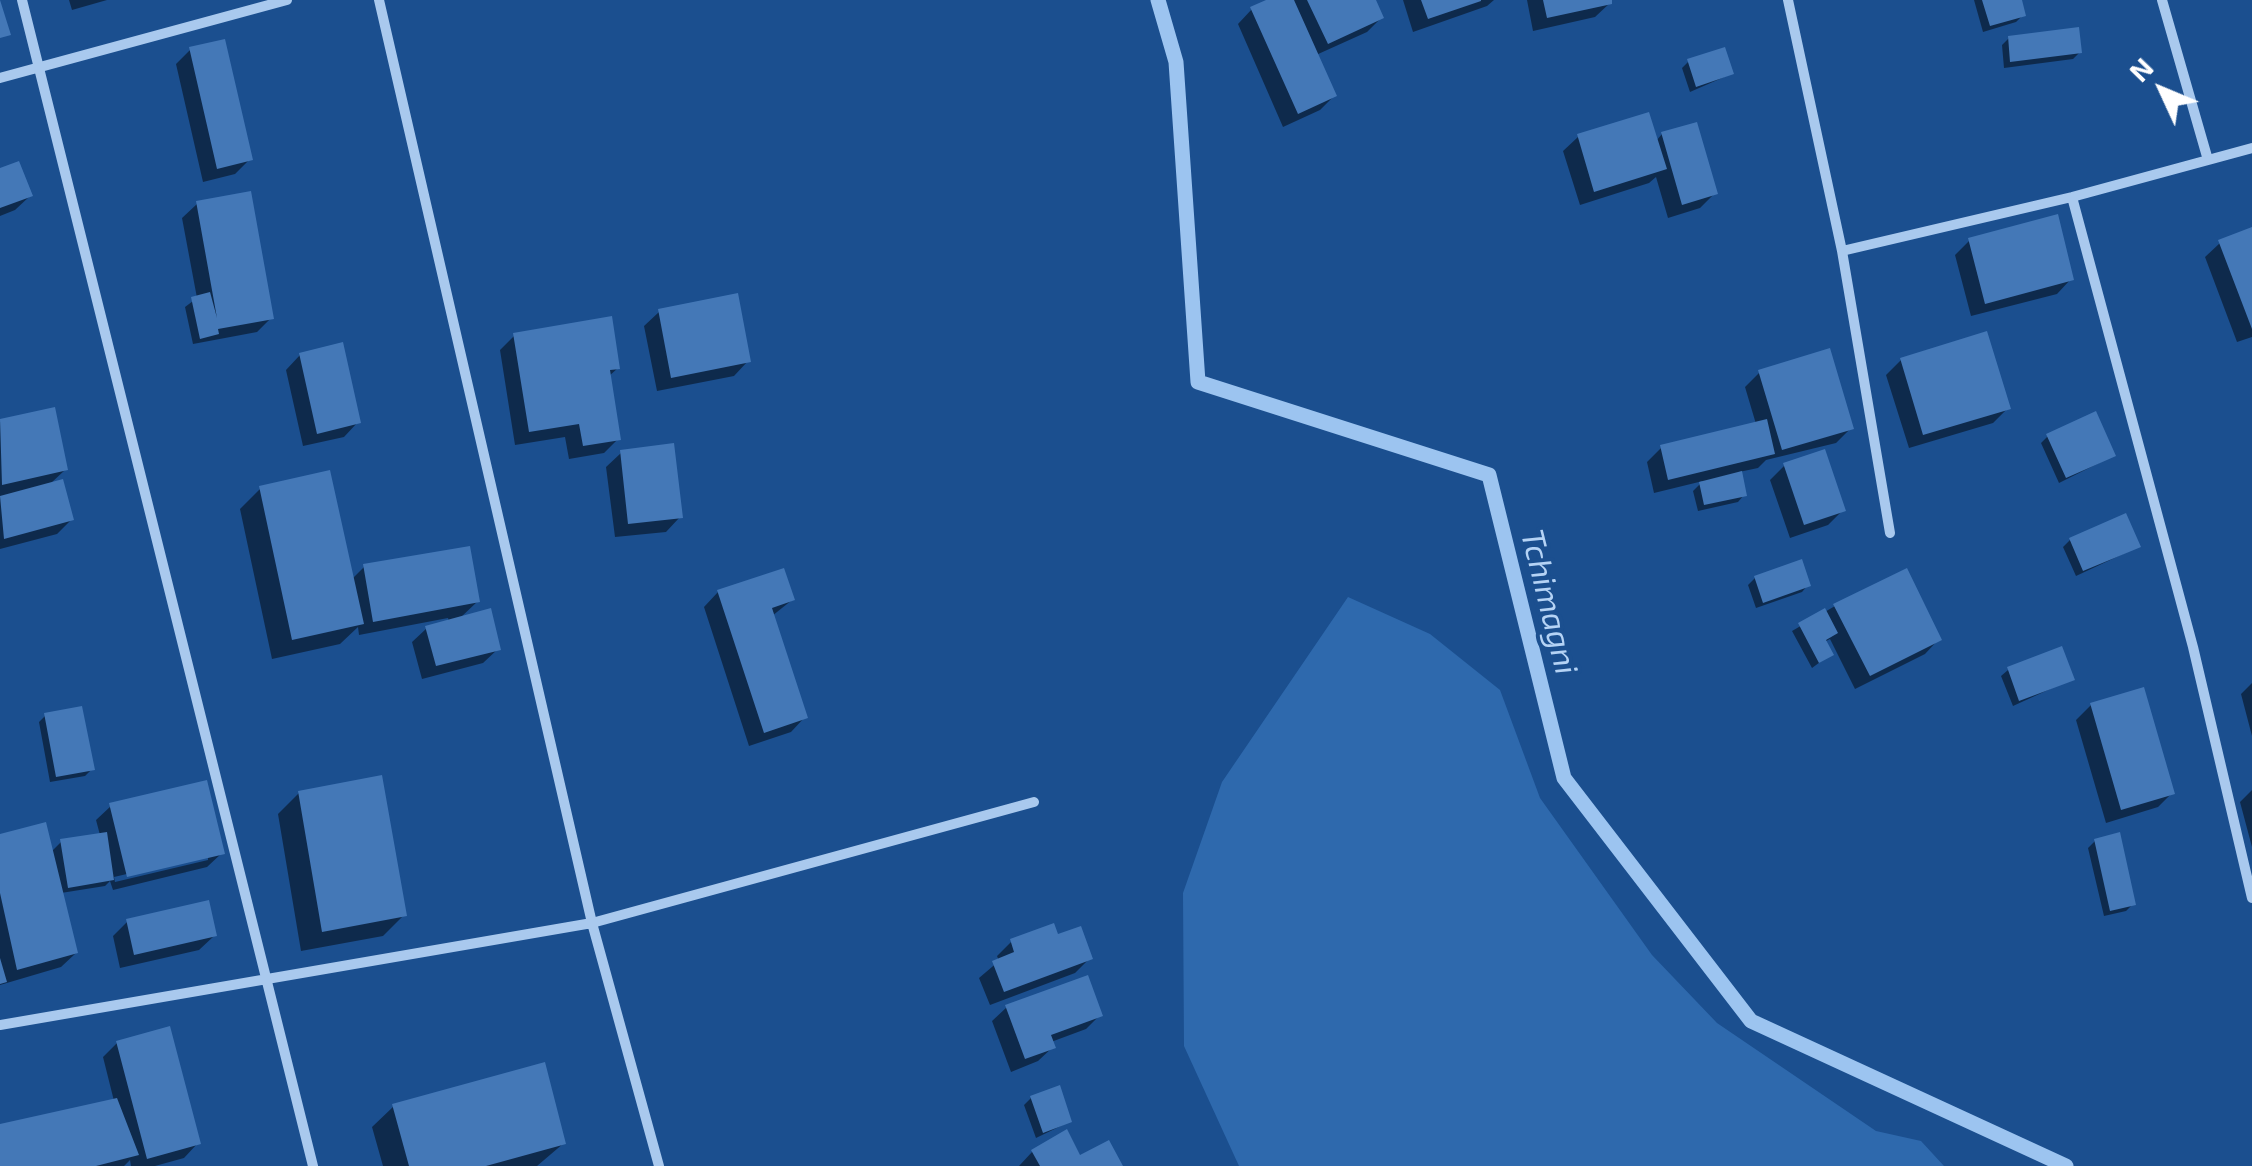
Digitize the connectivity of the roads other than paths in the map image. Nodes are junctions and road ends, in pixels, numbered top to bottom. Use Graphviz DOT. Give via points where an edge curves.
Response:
graph roads {
  1 [pos="22,0"];
  2 [pos="287,0"];
  3 [pos="379,0"];
  4 [pos="1788,0"];
  5 [pos="2162,0"];
  6 [pos="42,67"];
  7 [pos="0,78"];
  8 [pos="2252,148"];
  9 [pos="2208,160"];
  10 [pos="2072,197"];
  11 [pos="1842,250"];
  12 [pos="1890,533"];
  13 [pos="1034,802"];
  14 [pos="2252,898"];
  15 [pos="592,923"];
  16 [pos="264,976"];
  17 [pos="0,1025"];
  18 [pos="313,1166"];
  19 [pos="659,1166"];
  1 -- 6 [label="street"];
  2 -- 6 [label="street"];
  3 -- 15 [label="street"];
  4 -- 11 [label="street"];
  5 -- 9 [label="street"];
  6 -- 7 [label="street"];
  6 -- 16 [label="street"];
  8 -- 9 [label="street"];
  9 -- 10 [label="street"];
  10 -- 11 [label="street"];
  10 -- 14 [label="street" via="2193,647"];
  11 -- 12 [label="street"];
  13 -- 15 [label="street"];
  15 -- 16 [label="street"];
  15 -- 19 [label="street"];
  16 -- 17 [label="street"];
  16 -- 18 [label="street"];
}
